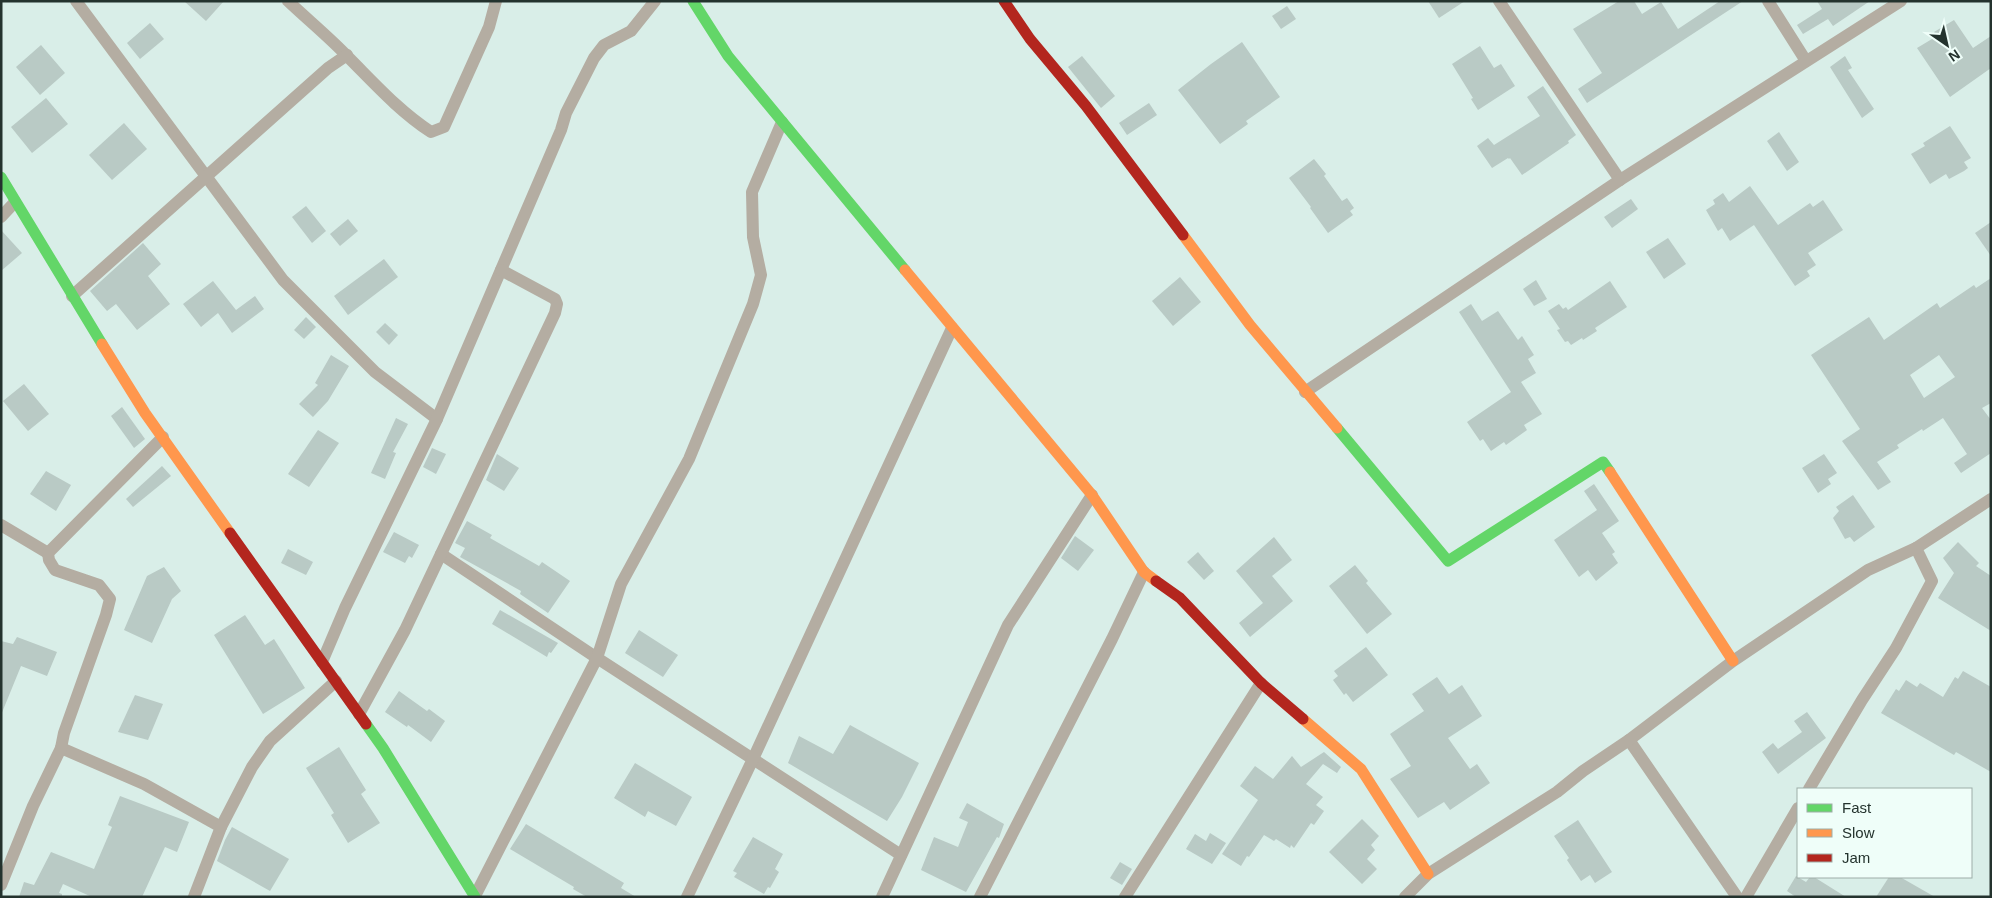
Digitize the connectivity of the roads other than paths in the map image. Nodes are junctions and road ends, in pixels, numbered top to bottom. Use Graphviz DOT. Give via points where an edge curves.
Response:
graph roads {
  1 [pos="76,1"];
  2 [pos="288,1"];
  3 [pos="496,1"];
  4 [pos="655,1"];
  5 [pos="693,1"];
  6 [pos="1004,1"];
  7 [pos="1499,1"];
  8 [pos="1768,1"];
  9 [pos="1901,1"];
  10 [pos="347,55"];
  11 [pos="1806,61"];
  12 [pos="782,122"];
  13 [pos="206,176"];
  14 [pos="1,177"];
  15 [pos="1620,180"];
  16 [pos="15,202"];
  17 [pos="1,217"];
  18 [pos="501,270"];
  19 [pos="72,296"];
  20 [pos="952,328"];
  21 [pos="1305,392"];
  22 [pos="437,419"];
  23 [pos="163,437"];
  24 [pos="1092,495"];
  25 [pos="1991,499"];
  26 [pos="1,525"];
  27 [pos="1916,548"];
  28 [pos="48,553"];
  29 [pos="441,554"];
  30 [pos="1144,572"];
  31 [pos="597,658"];
  32 [pos="1733,661"];
  33 [pos="322,662"];
  34 [pos="336,681"];
  35 [pos="1261,683"];
  36 [pos="359,714"];
  37 [pos="1629,740"];
  38 [pos="61,748"];
  39 [pos="753,759"];
  40 [pos="1811,788"];
  41 [pos="1797,810"];
  42 [pos="221,827"];
  43 [pos="901,855"];
  44 [pos="1428,874"];
  45 [pos="1,884"];
  46 [pos="194,897"];
  47 [pos="475,897"];
  48 [pos="687,897"];
  49 [pos="882,897"];
  50 [pos="980,897"];
  51 [pos="1126,897"];
  52 [pos="1405,897"];
  53 [pos="1737,897"];
  54 [pos="1746,897"];
  1 -- 13 [label="street"];
  2 -- 10 [label="street"];
  3 -- 10 [label="street" via="489,27 444,127 431,132 389,100"];
  4 -- 18 [label="street" via="631,31 604,44 594,58 566,113"];
  5 -- 12 [label="street" via="728,56"];
  6 -- 21 [label="street" via="1250,325"];
  7 -- 15 [label="street"];
  8 -- 11 [label="street"];
  9 -- 11 [label="street"];
  10 -- 13 [label="street" via="328,68"];
  11 -- 15 [label="street"];
  12 -- 20 [label="street"];
  12 -- 31 [label="street" via="752,192 753,237 761,275 753,304 689,459 621,584"];
  13 -- 19 [label="street"];
  13 -- 22 [label="street" via="282,280 375,372"];
  14 -- 16 [label="street"];
  15 -- 21 [label="street"];
  16 -- 17 [label="street"];
  16 -- 19 [label="street"];
  18 -- 22 [label="street"];
  18 -- 29 [label="street" via="555,299 557,304"];
  19 -- 23 [label="street"];
  20 -- 24 [label="street"];
  20 -- 39 [label="street"];
  21 -- 32 [label="street" via="1448,561 1603,462"];
  22 -- 33 [label="street"];
  23 -- 28 [label="street"];
  23 -- 33 [label="street"];
  24 -- 30 [label="street"];
  24 -- 43 [label="street" via="1008,625"];
  25 -- 27 [label="street"];
  26 -- 28 [label="street"];
  27 -- 32 [label="street" via="1868,570"];
  27 -- 40 [label="street" via="1932,581 1896,648"];
  28 -- 38 [label="street" via="55,570 99,585 110,599"];
  29 -- 31 [label="street"];
  29 -- 36 [label="street" via="405,630"];
  30 -- 35 [label="street" via="1180,598"];
  30 -- 50 [label="street"];
  31 -- 39 [label="street"];
  31 -- 47 [label="street"];
  32 -- 37 [label="street"];
  33 -- 34 [label="street"];
  34 -- 36 [label="street"];
  34 -- 42 [label="street" via="270,741 252,767"];
  35 -- 44 [label="street" via="1361,769"];
  35 -- 51 [label="street"];
  36 -- 47 [label="street"];
  37 -- 44 [label="street" via="1557,792"];
  37 -- 53 [label="street"];
  38 -- 42 [label="street" via="144,784"];
  38 -- 45 [label="street"];
  39 -- 43 [label="street"];
  39 -- 48 [label="street"];
  41 -- 54 [label="street"];
  42 -- 46 [label="street"];
  43 -- 49 [label="street"];
  44 -- 52 [label="street"];
}
